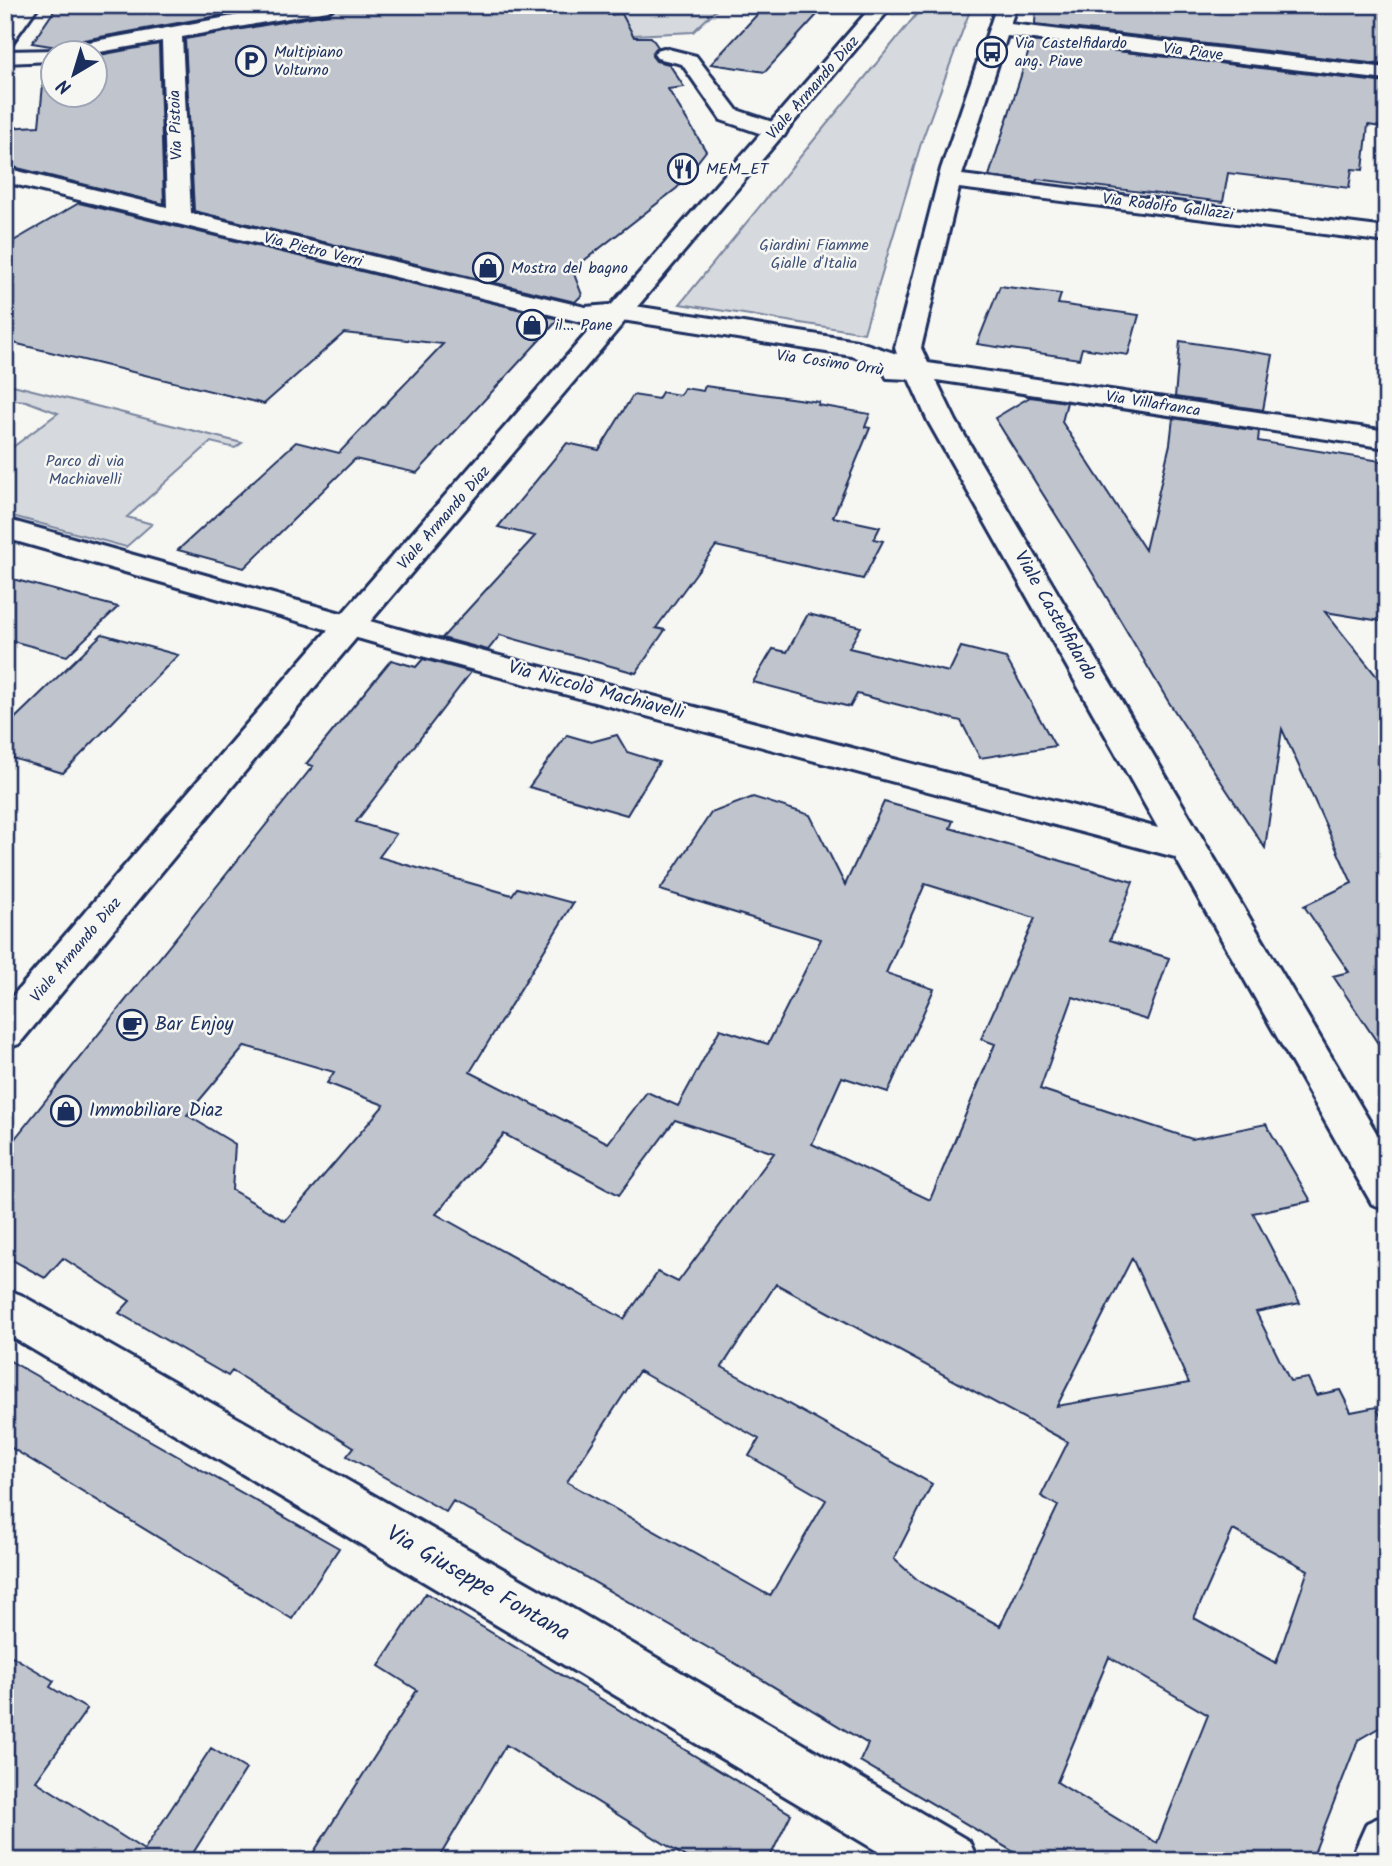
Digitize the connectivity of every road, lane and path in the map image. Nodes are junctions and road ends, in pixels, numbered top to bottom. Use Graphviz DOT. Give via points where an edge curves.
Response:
graph roads {
  1 [pos="30,5"];
  2 [pos="328,5"];
  3 [pos="884,5"];
  4 [pos="1003,17"];
  5 [pos="172,34"];
  6 [pos="5,39"];
  7 [pos="108,45"];
  8 [pos="664,54"];
  9 [pos="38,56"];
  10 [pos="5,57"];
  11 [pos="1387,74"];
  12 [pos="775,131"];
  13 [pos="5,175"];
  14 [pos="949,180"];
  15 [pos="179,216"];
  16 [pos="1387,235"];
  17 [pos="614,321"];
  18 [pos="919,370"];
  19 [pos="1387,440"];
  20 [pos="5,528"];
  21 [pos="351,625"];
  22 [pos="1189,847"];
  23 [pos="5,1033"];
  24 [pos="1387,1191"];
  25 [pos="5,1309"];
  26 [pos="1387,1843"];
  27 [pos="949,1861"];
  28 [pos="1379,1861"];
  1 -- 6 [label="street"];
  2 -- 5 [label="street"];
  3 -- 12 [label="street, Viale Armando Diaz"];
  4 -- 11 [label="street, Via Piave"];
  4 -- 14 [label="street, Viale Castelfidardo"];
  5 -- 7 [label="street"];
  5 -- 15 [label="street, Via Pistoia"];
  8 -- 12 [label="street" via="688,60 729,114"];
  9 -- 10 [label="street"];
  12 -- 17 [label="street, Viale Armando Diaz"];
  13 -- 15 [label="street, Via Pietro Verri"];
  14 -- 16 [label="street, Via Rodolfo Gallazzi"];
  14 -- 18 [label="street, Viale Castelfidardo" via="908,348"];
  15 -- 17 [label="street, Via Pietro Verri"];
  17 -- 18 [label="street, Via Cosimo Orrù" via="877,371"];
  17 -- 21 [label="street, Viale Armando Diaz"];
  18 -- 19 [label="street, Via Villafranca"];
  18 -- 22 [label="street, Viale Castelfidardo" via="942,421"];
  20 -- 21 [label="street, Via Niccolò Machiavelli"];
  21 -- 22 [label="street, Via Niccolò Machiavelli"];
  21 -- 23 [label="street, Viale Armando Diaz"];
  22 -- 24 [label="street, Viale Castelfidardo"];
  25 -- 27 [label="street, Via Giuseppe Fontana"];
  26 -- 28 [label="street"];
}
